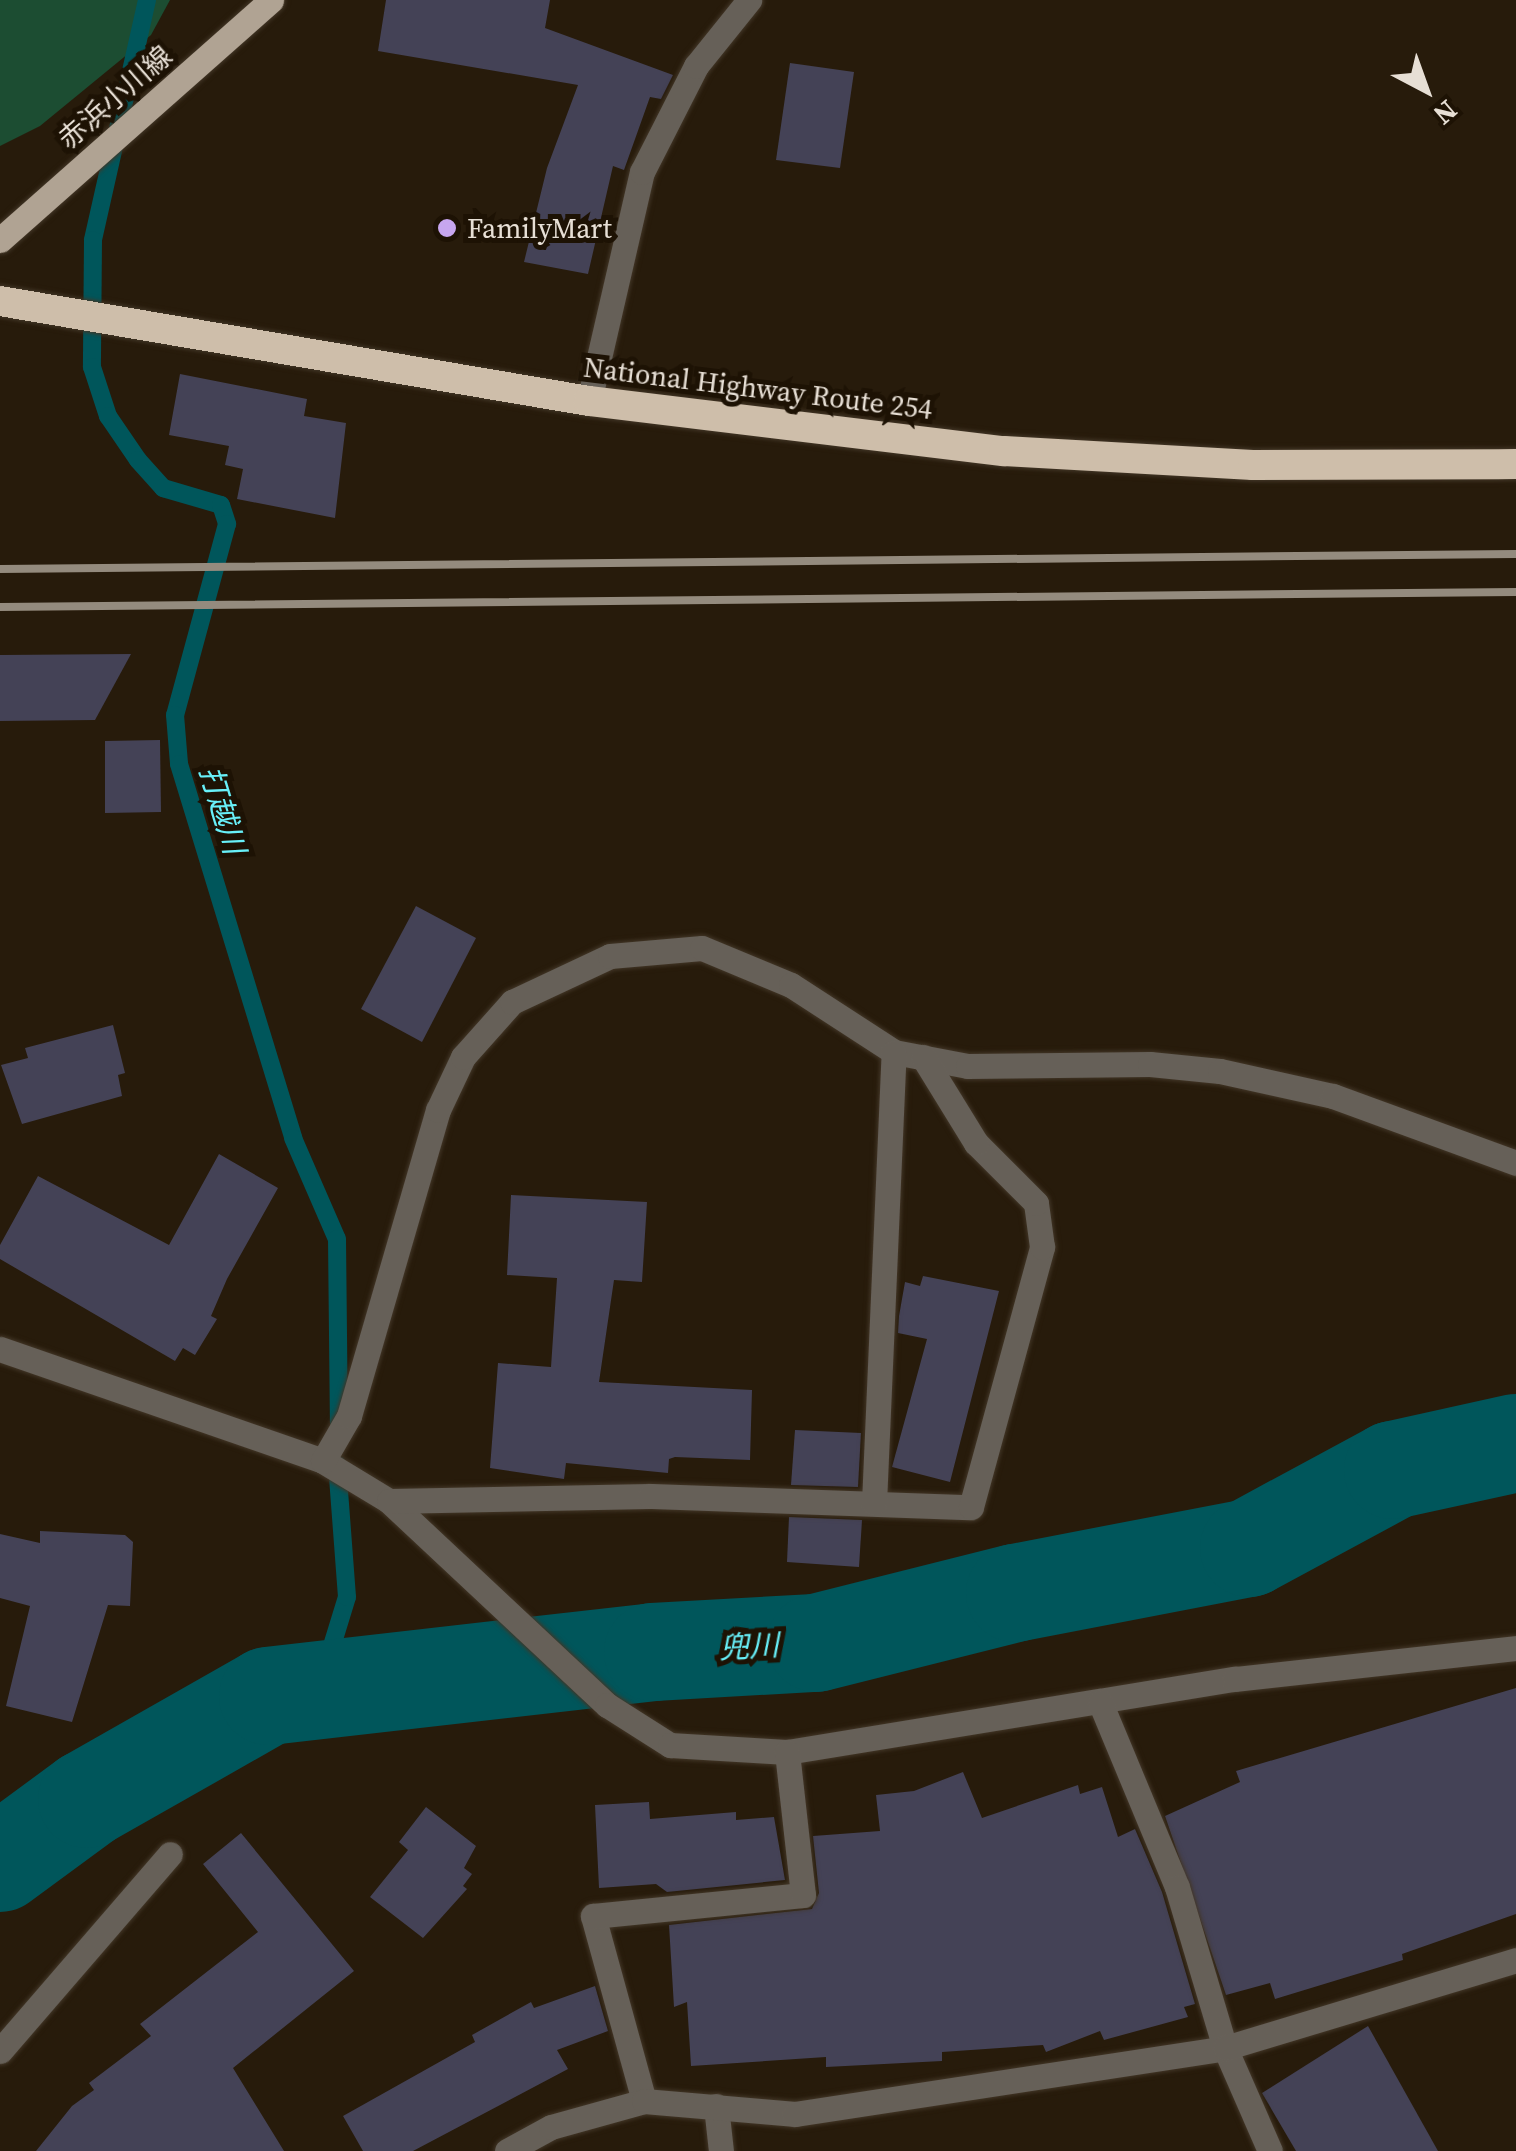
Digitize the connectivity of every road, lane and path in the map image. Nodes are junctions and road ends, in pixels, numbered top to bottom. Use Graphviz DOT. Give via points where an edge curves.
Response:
graph roads {
  1 [pos="271,0"];
  2 [pos="749,0"];
  3 [pos="0,240"];
  4 [pos="0,300"];
  5 [pos="589,400"];
  6 [pos="1516,464"];
  7 [pos="894,1052"];
  8 [pos="922,1057"];
  9 [pos="1516,1162"];
  10 [pos="0,1349"];
  11 [pos="323,1461"];
  12 [pos="389,1501"];
  13 [pos="874,1503"];
  14 [pos="1516,1648"];
  15 [pos="1100,1702"];
  16 [pos="787,1752"];
  17 [pos="170,1854"];
  18 [pos="1516,1960"];
  19 [pos="1225,2048"];
  20 [pos="0,2051"];
  21 [pos="644,2101"];
  22 [pos="716,2106"];
  23 [pos="507,2151"];
  24 [pos="721,2151"];
  25 [pos="1270,2151"];
  1 -- 3 [label="main road, 赤浜小川線"];
  2 -- 5 [label="street" via="696,66 642,172"];
  4 -- 5 [label="highway, National Highway Route 254"];
  5 -- 6 [label="highway, National Highway Route 254" via="1004,451 1253,465"];
  7 -- 8 [label="street"];
  7 -- 11 [label="street" via="791,984 702,948 610,956 512,1002 464,1058 438,1110 350,1416"];
  7 -- 13 [label="street"];
  8 -- 9 [label="street" via="968,1066 1150,1064 1220,1071 1333,1096"];
  8 -- 13 [label="street" via="976,1143 1036,1203 1042,1247 971,1507"];
  10 -- 11 [label="street"];
  11 -- 12 [label="street"];
  12 -- 13 [label="street" via="650,1496"];
  12 -- 16 [label="street" via="607,1705 670,1744"];
  14 -- 15 [label="street" via="1235,1678"];
  15 -- 16 [label="street"];
  15 -- 19 [label="street" via="1178,1887"];
  16 -- 21 [label="street" via="803,1894 593,1916"];
  17 -- 20 [label="street"];
  18 -- 19 [label="street"];
  19 -- 22 [label="street" via="907,2102 795,2114"];
  19 -- 25 [label="street"];
  21 -- 22 [label="street"];
  21 -- 23 [label="street" via="551,2126"];
  22 -- 24 [label="street"];
}
